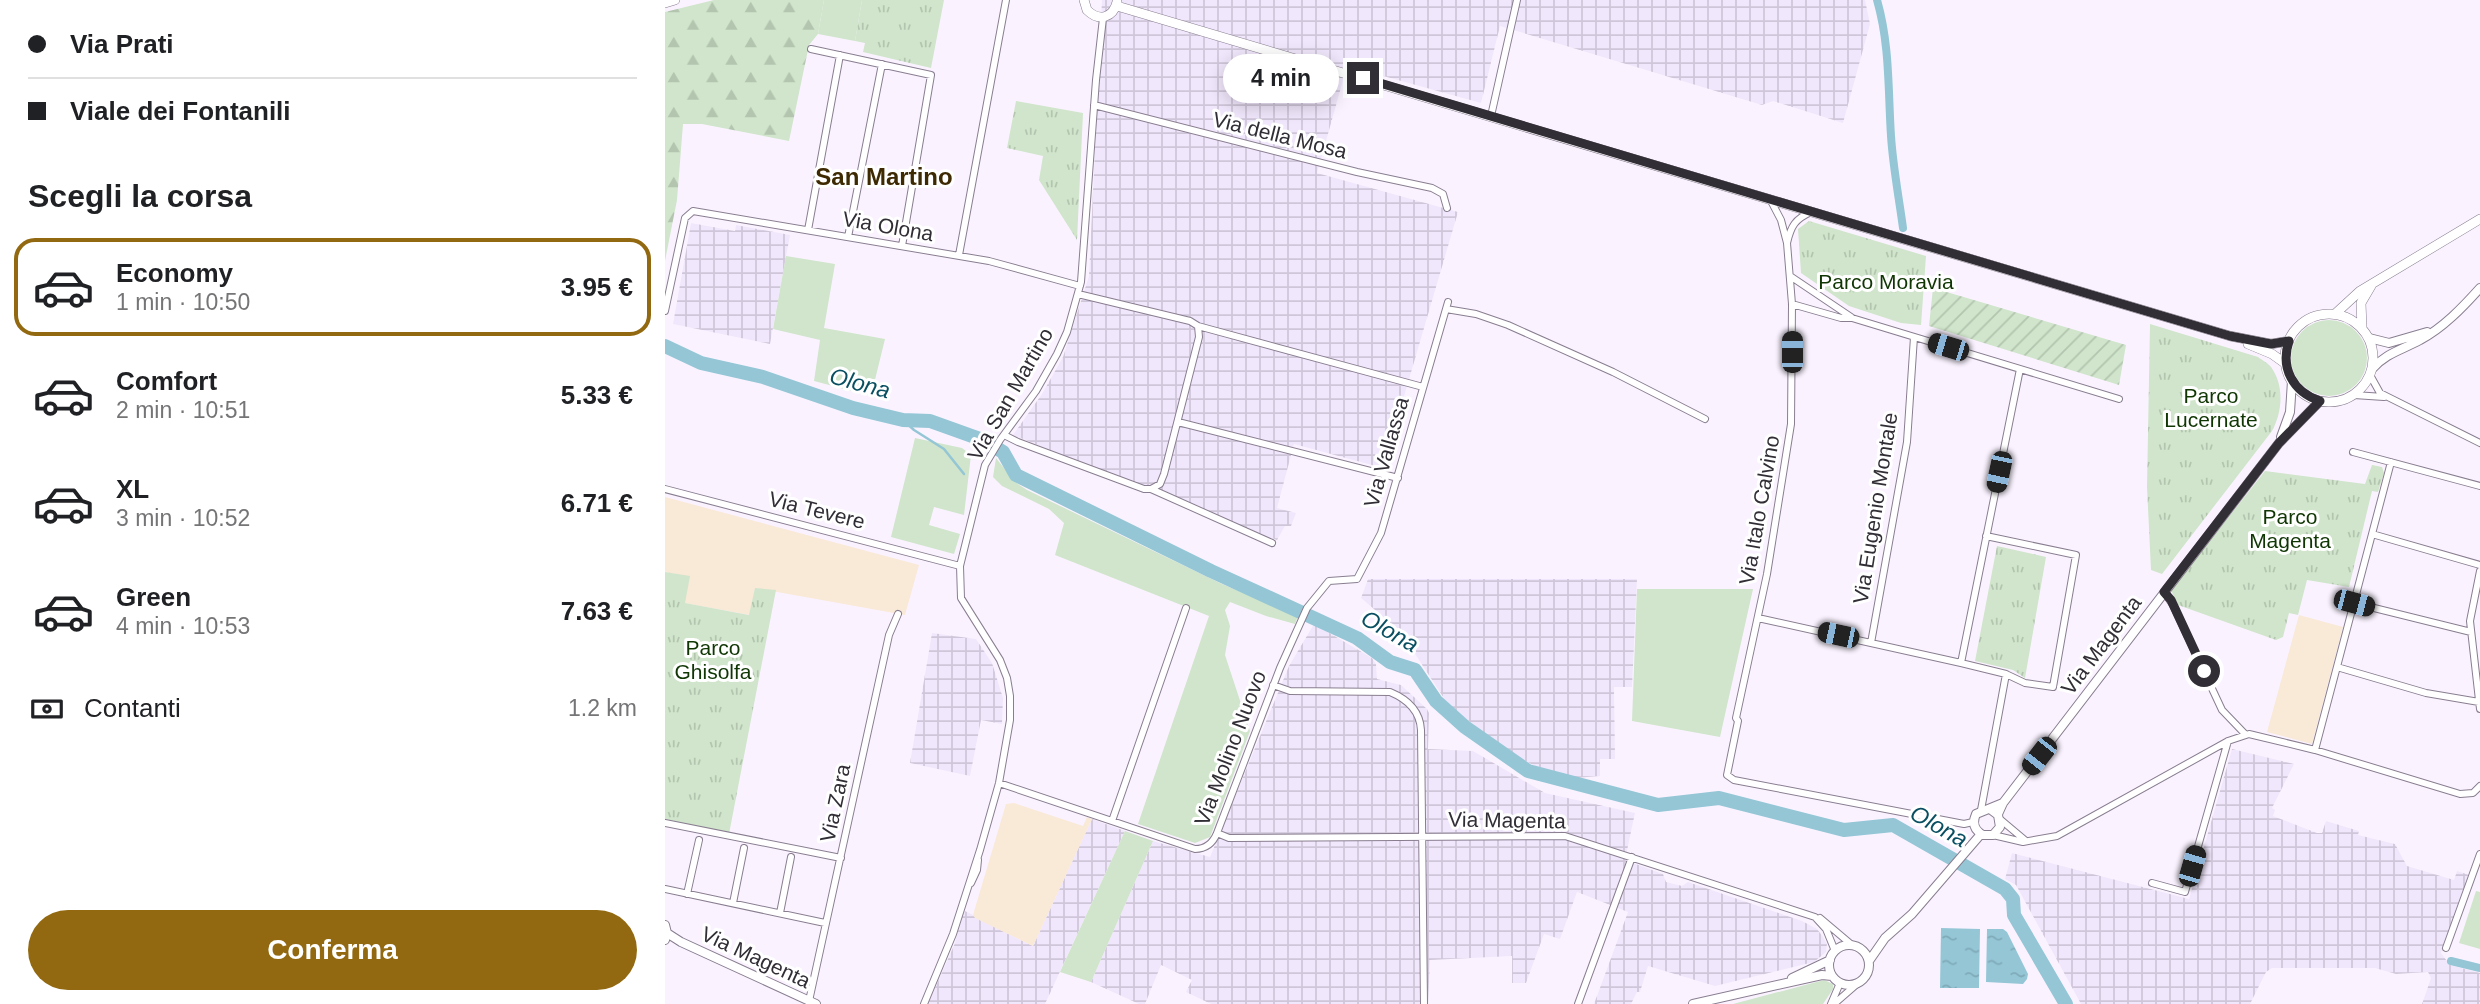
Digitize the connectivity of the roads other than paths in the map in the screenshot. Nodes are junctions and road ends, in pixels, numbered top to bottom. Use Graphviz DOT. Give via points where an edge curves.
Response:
graph roads {
  1 [pos="674,0"];
  2 [pos="1006,0"];
  3 [pos="1084,0"];
  4 [pos="1517,0"];
  5 [pos="1117,3"];
  6 [pos="665,4"];
  7 [pos="1103,18"];
  8 [pos="811,49"];
  9 [pos="840,55"];
  10 [pos="882,64"];
  11 [pos="1094,105"];
  12 [pos="1491,116"];
  13 [pos="1770,200"];
  14 [pos="1447,208"];
  15 [pos="1812,211"];
  16 [pos="2480,219"];
  17 [pos="808,230"];
  18 [pos="848,237"];
  19 [pos="1787,243"];
  20 [pos="902,246"];
  21 [pos="960,256"];
  22 [pos="1790,276"];
  23 [pos="2372,285"];
  24 [pos="1080,286"];
  25 [pos="2480,288"];
  26 [pos="1078,294"];
  27 [pos="1792,304"];
  28 [pos="665,311"];
  29 [pos="2335,314"];
  30 [pos="1852,318"];
  31 [pos="1198,327"];
  32 [pos="2362,328"];
  33 [pos="2437,329"];
  34 [pos="2230,336"];
  35 [pos="1914,337"];
  36 [pos="2369,338"];
  37 [pos="2289,341"];
  38 [pos="2286,364"];
  39 [pos="2020,369"];
  40 [pos="2371,372"];
  41 [pos="2292,382"];
  42 [pos="1423,387"];
  43 [pos="2354,394"];
  44 [pos="2389,398"];
  45 [pos="2119,400"];
  46 [pos="2320,401"];
  47 [pos="1705,419"];
  48 [pos="1178,422"];
  49 [pos="1002,437"];
  50 [pos="2279,443"];
  51 [pos="2480,443"];
  52 [pos="2353,452"];
  53 [pos="2391,462"];
  54 [pos="1398,478"];
  55 [pos="2480,486"];
  56 [pos="665,489"];
  57 [pos="1151,489"];
  58 [pos="2372,534"];
  59 [pos="1986,536"];
  60 [pos="1272,543"];
  61 [pos="2480,565"];
  62 [pos="960,566"];
  63 [pos="2480,570"];
  64 [pos="1329,581"];
  65 [pos="2164,592"];
  66 [pos="2354,603"];
  67 [pos="1186,608"];
  68 [pos="898,614"];
  69 [pos="1758,618"];
  70 [pos="2471,632"];
  71 [pos="1871,643"];
  72 [pos="1961,663"];
  73 [pos="2337,667"];
  74 [pos="2477,669"];
  75 [pos="2006,674"];
  76 [pos="1273,685"];
  77 [pos="2479,706"];
  78 [pos="2245,734"];
  79 [pos="2229,740"];
  80 [pos="2315,750"];
  81 [pos="999,783"];
  82 [pos="2480,786"];
  83 [pos="1992,813"];
  84 [pos="1112,821"];
  85 [pos="665,823"];
  86 [pos="1977,829"];
  87 [pos="1217,833"];
  88 [pos="1993,835"];
  89 [pos="1421,836"];
  90 [pos="699,840"];
  91 [pos="2026,841"];
  92 [pos="744,848"];
  93 [pos="2480,854"];
  94 [pos="791,857"];
  95 [pos="1632,857"];
  96 [pos="841,858"];
  97 [pos="2152,883"];
  98 [pos="665,889"];
  99 [pos="687,894"];
  100 [pos="733,903"];
  101 [pos="780,913"];
  102 [pos="1805,913"];
  103 [pos="825,923"];
  104 [pos="666,934"];
  105 [pos="1885,938"];
  106 [pos="1857,947"];
  107 [pos="2446,948"];
  108 [pos="1835,951"];
  109 [pos="1830,960"];
  110 [pos="1869,961"];
  111 [pos="1832,976"];
  112 [pos="1840,983"];
  113 [pos="1857,984"];
  114 [pos="1776,985"];
  115 [pos="812,1002"];
  116 [pos="924,1004"];
  117 [pos="1423,1004"];
  118 [pos="1577,1004"];
  119 [pos="1693,1004"];
  120 [pos="1833,1004"];
  1 -- 6 [label="main road"];
  2 -- 21 [label="street"];
  3 -- 7 [label="main road" via="1090,14"];
  4 -- 12 [label="street"];
  5 -- 7 [label="main road" via="1113,13"];
  5 -- 12 [label="main road"];
  7 -- 11 [label="street, Via San Martino"];
  8 -- 9 [label="street"];
  9 -- 10 [label="street"];
  9 -- 17 [label="street"];
  10 -- 18 [label="street"];
  10 -- 20 [label="street" via="931,75"];
  11 -- 14 [label="street, Via della Mosa" via="1431,188 1446,197"];
  11 -- 24 [label="street, Via San Martino"];
  12 -- 13 [label="main road"];
  13 -- 15 [label="main road"];
  13 -- 19 [label="street, Via Italo Calvino"];
  15 -- 19 [label="street" via="1796,220"];
  15 -- 34 [label="main road"];
  16 -- 23 [label="main road"];
  17 -- 18 [label="street, Via Olona"];
  17 -- 28 [label="street, Via Olona" via="692,211"];
  18 -- 20 [label="street, Via Olona"];
  19 -- 22 [label="street, Via Italo Calvino"];
  20 -- 21 [label="street, Via Olona"];
  21 -- 24 [label="street, Via Olona"];
  22 -- 27 [label="street, Via Italo Calvino"];
  22 -- 30 [label="street"];
  23 -- 29 [label="main road"];
  23 -- 32 [label="main road" via="2361,303"];
  24 -- 26 [label="street, Via San Martino"];
  25 -- 33 [label="street"];
  26 -- 31 [label="street" via="1190,321"];
  26 -- 49 [label="street, Via San Martino" via="1058,354"];
  27 -- 30 [label="street"];
  27 -- 69 [label="street, Via Italo Calvino" via="1791,424"];
  29 -- 32 [label="main road"];
  29 -- 37 [label="main road" via="2306,320"];
  30 -- 35 [label="street"];
  31 -- 42 [label="street"];
  31 -- 48 [label="street"];
  32 -- 36 [label="main road"];
  33 -- 36 [label="street" via="2389,343"];
  33 -- 40 [label="street" via="2390,353"];
  34 -- 37 [label="main road" via="2271,344"];
  34 -- 38 [label="main road"];
  35 -- 39 [label="street"];
  35 -- 71 [label="street, Via Eugenio Montale" via="1907,442"];
  36 -- 40 [label="main road"];
  37 -- 38 [label="main road"];
  38 -- 41 [label="main road"];
  39 -- 45 [label="street"];
  39 -- 59 [label="street"];
  40 -- 43 [label="main road"];
  40 -- 44 [label="street" via="2380,393"];
  41 -- 46 [label="main road"];
  41 -- 50 [label="street, Via Magenta" via="2290,412"];
  42 -- 47 [label="street, Via Vallassa" via="1447,305 1508,325"];
  42 -- 54 [label="street, Via Vallassa"];
  43 -- 44 [label="street"];
  43 -- 46 [label="main road" via="2340,401"];
  44 -- 51 [label="street"];
  46 -- 50 [label="street, Via Magenta"];
  48 -- 54 [label="street"];
  48 -- 57 [label="street" via="1162,480"];
  49 -- 57 [label="street"];
  49 -- 62 [label="street, Via San Martino" via="982,475"];
  50 -- 65 [label="street, Via Magenta"];
  52 -- 53 [label="street"];
  53 -- 55 [label="street"];
  53 -- 58 [label="street"];
  54 -- 64 [label="street, Via Vallassa" via="1381,533 1359,577"];
  56 -- 62 [label="street, Via Tevere"];
  57 -- 60 [label="street"];
  58 -- 61 [label="street"];
  58 -- 66 [label="street"];
  59 -- 72 [label="street"];
  59 -- 75 [label="street" via="2077,555 2053,687 2025,683"];
  62 -- 81 [label="street, Via San Martino" via="961,598 1007,678 1010,720"];
  63 -- 70 [label="street"];
  64 -- 76 [label="street, Via Molino Nuovo" via="1307,608"];
  65 -- 78 [label="street" via="2222,710"];
  65 -- 83 [label="street, Via Magenta"];
  66 -- 70 [label="street"];
  66 -- 73 [label="street"];
  67 -- 84 [label="street"];
  68 -- 96 [label="street, Via Zara" via="889,635"];
  69 -- 71 [label="street"];
  69 -- 86 [label="street, Via Italo Calvino" via="1736,718 1729,777"];
  70 -- 74 [label="street"];
  71 -- 72 [label="street"];
  72 -- 75 [label="street"];
  73 -- 77 [label="street"];
  73 -- 80 [label="street"];
  74 -- 77 [label="street"];
  75 -- 83 [label="street"];
  76 -- 87 [label="street, Via Molino Nuovo"];
  76 -- 89 [label="street, Via Magenta" via="1290,691 1386,691 1410,705 1420,723"];
  78 -- 79 [label="street"];
  78 -- 80 [label="street"];
  79 -- 91 [label="street" via="2057,836"];
  79 -- 97 [label="street" via="2185,892"];
  80 -- 82 [label="street" via="2460,794 2473,793"];
  81 -- 84 [label="street, Via Molino Nuovo"];
  81 -- 116 [label="street, Via San Martino" via="977,870"];
  83 -- 86 [label="street" via="1976,814"];
  83 -- 88 [label="street" via="1999,830"];
  83 -- 91 [label="street"];
  84 -- 87 [label="street, Via Molino Nuovo" via="1195,849 1208,845"];
  85 -- 96 [label="street"];
  86 -- 88 [label="street"];
  86 -- 105 [label="street" via="1960,858"];
  87 -- 89 [label="street, Via Magenta" via="1229,838"];
  88 -- 91 [label="street"];
  89 -- 95 [label="street, Via Magenta" via="1565,836"];
  89 -- 117 [label="street, Via Magenta"];
  90 -- 99 [label="street"];
  92 -- 100 [label="street"];
  93 -- 107 [label="street"];
  94 -- 101 [label="street"];
  95 -- 102 [label="street, Via Magenta"];
  95 -- 118 [label="street"];
  96 -- 103 [label="street, Via Zara"];
  98 -- 99 [label="street"];
  99 -- 100 [label="street"];
  100 -- 101 [label="street"];
  101 -- 103 [label="street"];
  102 -- 106 [label="street, Via Magenta" via="1826,921"];
  102 -- 108 [label="street, Via Magenta" via="1821,922"];
  103 -- 115 [label="street, Via Zara"];
  104 -- 115 [label="street, Via Magenta"];
  105 -- 106 [label="street"];
  105 -- 110 [label="street"];
  106 -- 108 [label="street"];
  106 -- 110 [label="street"];
  108 -- 109 [label="street"];
  109 -- 111 [label="street"];
  109 -- 114 [label="street"];
  110 -- 113 [label="street" via="1867,975"];
  111 -- 112 [label="street"];
  111 -- 114 [label="street"];
  112 -- 113 [label="street"];
  112 -- 120 [label="street"];
  113 -- 120 [label="street"];
  114 -- 119 [label="street"];
}
